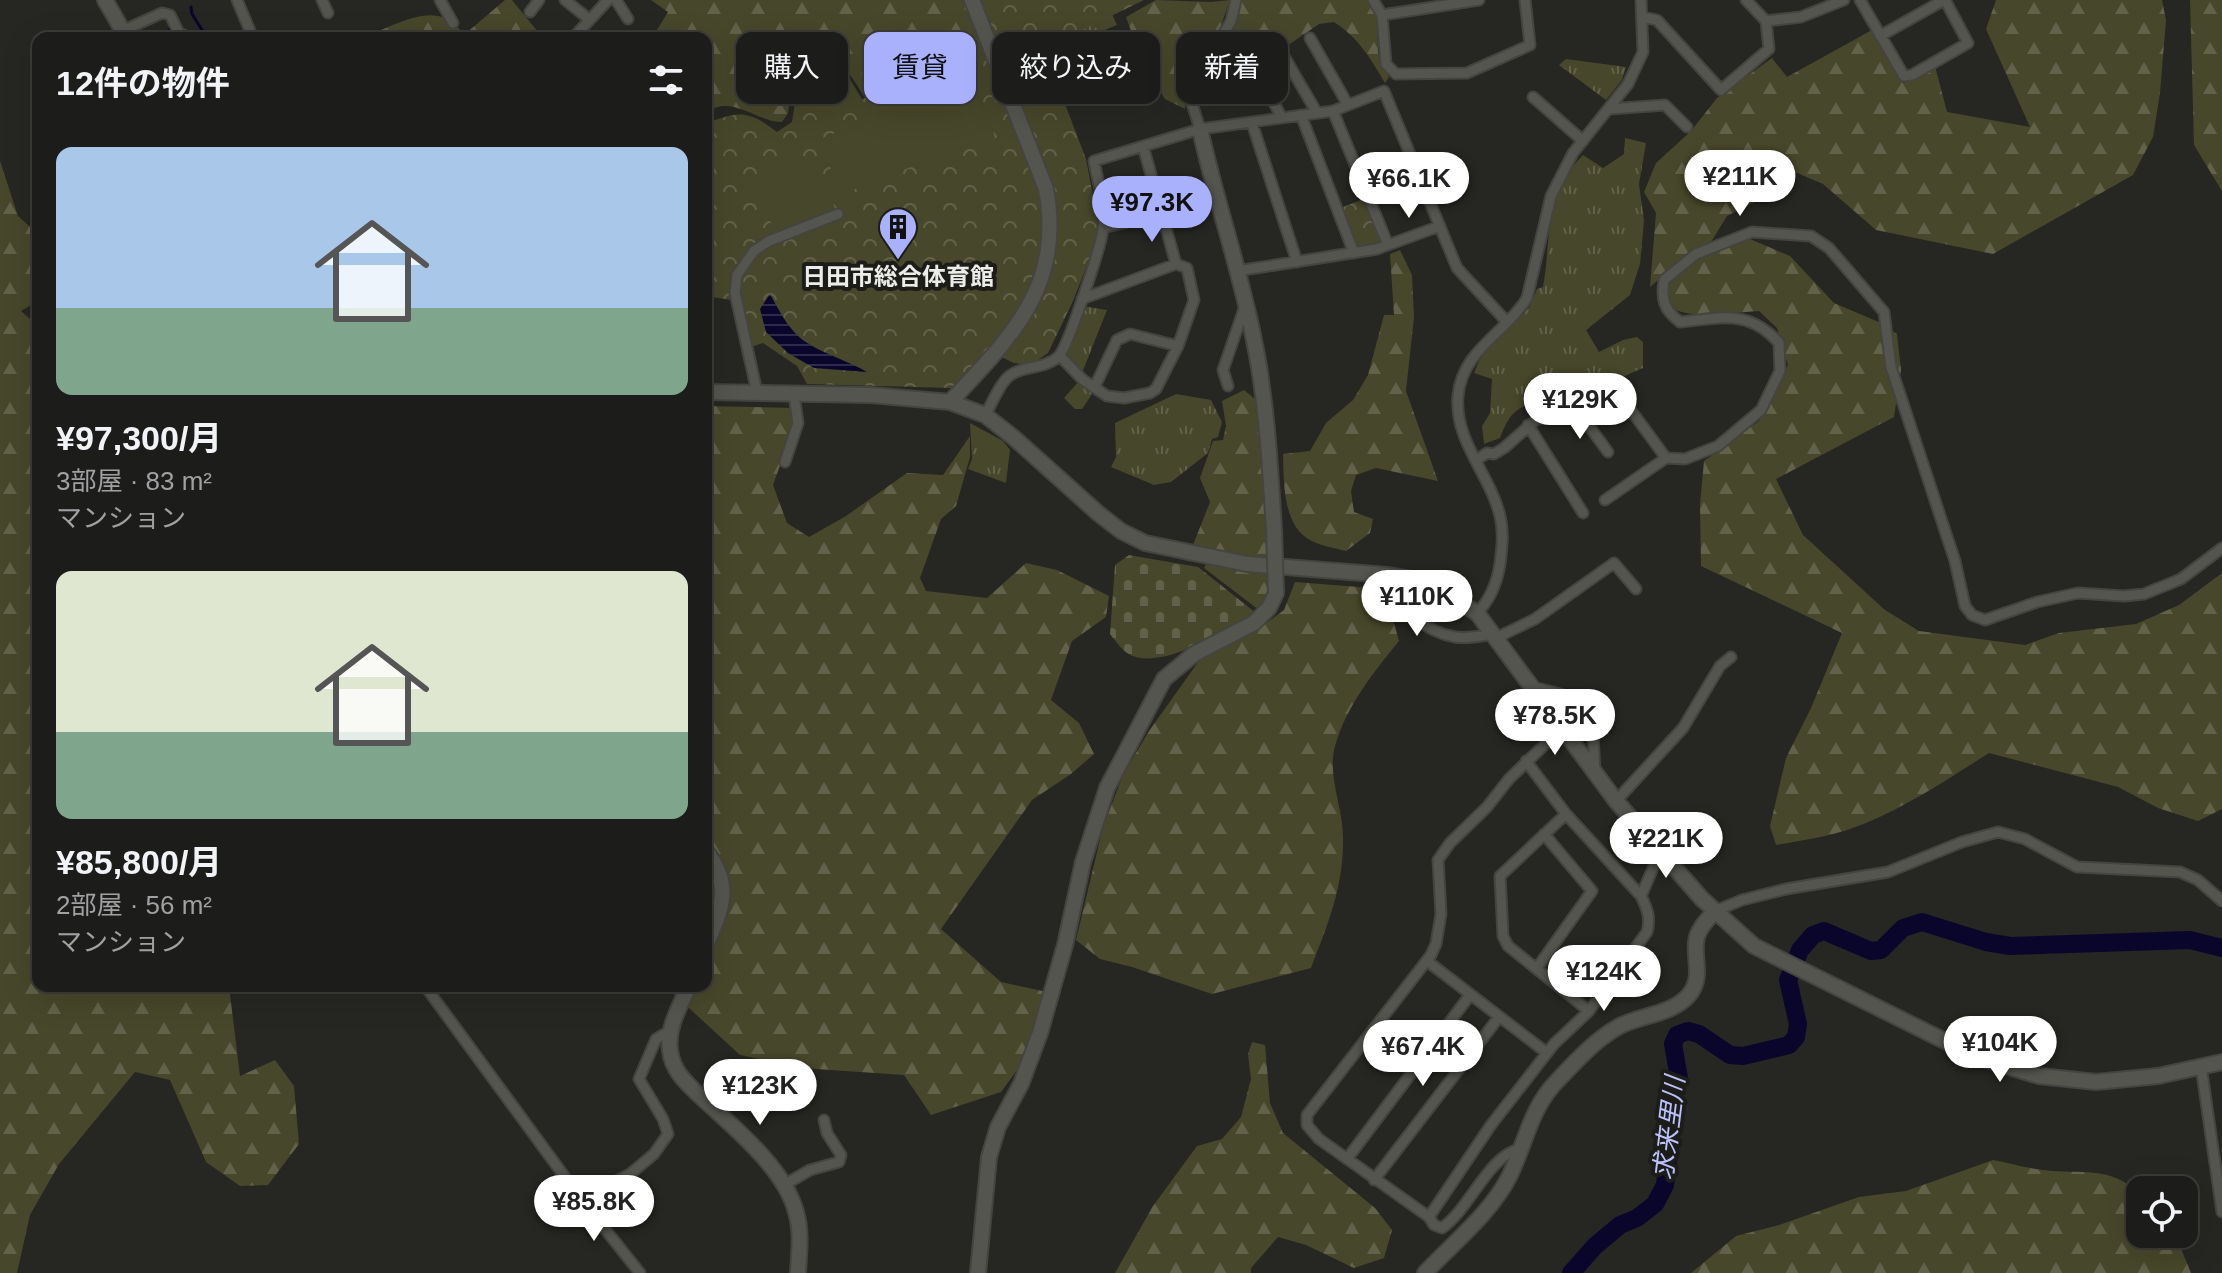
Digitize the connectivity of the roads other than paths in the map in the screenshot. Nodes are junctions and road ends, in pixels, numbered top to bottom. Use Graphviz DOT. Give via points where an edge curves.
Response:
graph roads {
  1 [pos="237,0"];
  2 [pos="322,0"];
  3 [pos="440,0"];
  4 [pos="539,0"];
  5 [pos="565,0"];
  6 [pos="608,0"];
  7 [pos="616,0"];
  8 [pos="972,0"];
  9 [pos="1236,0"];
  10 [pos="1373,0"];
  11 [pos="1479,0"];
  12 [pos="1525,0"];
  13 [pos="1641,0"];
  14 [pos="1746,0"];
  15 [pos="1844,0"];
  16 [pos="1860,0"];
  17 [pos="1945,0"];
  18 [pos="108,2"];
  19 [pos="1448,2"];
  20 [pos="530,12"];
  21 [pos="328,13"];
  22 [pos="1382,15"];
  23 [pos="1642,17"];
  24 [pos="628,19"];
  25 [pos="590,20"];
  26 [pos="1766,21"];
  27 [pos="453,23"];
  28 [pos="123,32"];
  29 [pos="128,32"];
  30 [pos="178,32"];
  31 [pos="250,32"];
  32 [pos="579,32"];
  33 [pos="1880,36"];
  34 [pos="1310,38"];
  35 [pos="1288,63"];
  36 [pos="1533,97"];
  37 [pos="1274,104"];
  38 [pos="1348,105"];
  39 [pos="1609,109"];
  40 [pos="1333,111"];
  41 [pos="1317,113"];
  42 [pos="1301,115"];
  43 [pos="1282,118"];
  44 [pos="1252,123"];
  45 [pos="1687,127"];
  46 [pos="1200,129"];
  47 [pos="1583,141"];
  48 [pos="1143,146"];
  49 [pos="838,214"];
  50 [pos="1160,214"];
  51 [pos="1440,226"];
  52 [pos="1103,228"];
  53 [pos="1388,245"];
  54 [pos="1354,253"];
  55 [pos="1297,262"];
  56 [pos="1176,264"];
  57 [pos="1237,271"];
  58 [pos="1082,299"];
  59 [pos="1246,304"];
  60 [pos="1507,322"];
  61 [pos="1178,346"];
  62 [pos="1060,356"];
  63 [pos="1228,386"];
  64 [pos="1094,388"];
  65 [pos="712,392"];
  66 [pos="757,392"];
  67 [pos="794,395"];
  68 [pos="950,402"];
  69 [pos="1578,411"];
  70 [pos="985,415"];
  71 [pos="1528,425"];
  72 [pos="1608,452"];
  73 [pos="1666,458"];
  74 [pos="1476,460"];
  75 [pos="785,462"];
  76 [pos="1605,500"];
  77 [pos="1583,513"];
  78 [pos="2222,548"];
  79 [pos="1366,573"];
  80 [pos="1636,589"];
  81 [pos="1477,613"];
  82 [pos="1495,636"];
  83 [pos="1731,657"];
  84 [pos="1532,687"];
  85 [pos="1562,728"];
  86 [pos="1526,761"];
  87 [pos="1596,774"];
  88 [pos="1616,801"];
  89 [pos="1566,814"];
  90 [pos="1544,834"];
  91 [pos="1660,852"];
  92 [pos="712,860"];
  93 [pos="1641,896"];
  94 [pos="2222,901"];
  95 [pos="1715,911"];
  96 [pos="712,932"];
  97 [pos="1427,961"];
  98 [pos="1537,968"];
  99 [pos="429,992"];
  100 [pos="687,992"];
  101 [pos="1470,995"];
  102 [pos="1589,1011"];
  103 [pos="1499,1017"];
  104 [pos="671,1030"];
  105 [pos="1547,1053"];
  106 [pos="2222,1062"];
  107 [pos="2201,1066"];
  108 [pos="824,1120"];
  109 [pos="1519,1149"];
  110 [pos="1347,1159"];
  111 [pos="1374,1180"];
  112 [pos="784,1185"];
  113 [pos="581,1199"];
  114 [pos="2222,1212"];
  115 [pos="1429,1217"];
  116 [pos="640,1273"];
  117 [pos="798,1273"];
  118 [pos="978,1273"];
  119 [pos="1425,1273"];
  1 -- 31 [label="street"];
  2 -- 21 [label="street"];
  3 -- 27 [label="street"];
  4 -- 20 [label="street"];
  5 -- 25 [label="street"];
  6 -- 25 [label="street"];
  7 -- 24 [label="street"];
  8 -- 68 [label="street" via="1046,189 1051,237 1035,297 996,353"];
  9 -- 46 [label="street" via="1231,21 1193,86 1190,97"];
  10 -- 22 [label="street"];
  11 -- 19 [label="street"];
  12 -- 22 [label="street" via="1530,45 1467,73 1390,70"];
  13 -- 23 [label="street"];
  14 -- 26 [label="street"];
  15 -- 26 [label="street" via="1801,17"];
  16 -- 33 [label="street"];
  17 -- 33 [label="street"];
  17 -- 33 [label="street" via="1968,43 1912,75 1904,76"];
  18 -- 28 [label="street"];
  19 -- 22 [label="street"];
  23 -- 26 [label="street" via="1657,20 1721,90 1769,49"];
  23 -- 39 [label="street" via="1643,52"];
  25 -- 32 [label="street"];
  29 -- 30 [label="street" via="162,13 170,15"];
  34 -- 38 [label="street"];
  35 -- 41 [label="street"];
  36 -- 47 [label="street"];
  37 -- 43 [label="street"];
  38 -- 40 [label="street"];
  38 -- 51 [label="street" via="1384,91"];
  39 -- 45 [label="street" via="1665,105"];
  39 -- 47 [label="street"];
  40 -- 41 [label="street"];
  40 -- 53 [label="street"];
  41 -- 42 [label="street"];
  42 -- 43 [label="street"];
  42 -- 54 [label="street"];
  43 -- 44 [label="street"];
  44 -- 46 [label="street"];
  44 -- 55 [label="street"];
  46 -- 48 [label="street"];
  46 -- 57 [label="street"];
  47 -- 60 [label="street" via="1551,196 1527,298"];
  48 -- 50 [label="street"];
  48 -- 52 [label="street" via="1094,161"];
  49 -- 66 [label="street" via="769,241 754,251 737,275 735,293"];
  50 -- 52 [label="street"];
  50 -- 56 [label="street"];
  51 -- 53 [label="street"];
  51 -- 60 [label="street" via="1457,268"];
  52 -- 58 [label="street"];
  53 -- 54 [label="street"];
  54 -- 55 [label="street"];
  55 -- 57 [label="street"];
  56 -- 58 [label="street"];
  56 -- 61 [label="street" via="1187,268 1194,300"];
  57 -- 59 [label="street"];
  58 -- 62 [label="street"];
  59 -- 63 [label="street" via="1223,370"];
  59 -- 118 [label="street, bridge" via="1260,373 1276,593 1254,623 1194,654 1164,679 1107,788 1040,1033 989,1157"];
  60 -- 74 [label="street" via="1487,339 1462,377 1459,422"];
  61 -- 64 [label="street" via="1150,393 1124,398"];
  61 -- 64 [label="street" via="1124,336 1117,340"];
  62 -- 64 [label="street"];
  62 -- 70 [label="street" via="1007,378"];
  65 -- 66 [label="street"];
  66 -- 67 [label="street"];
  67 -- 68 [label="street"];
  67 -- 75 [label="street" via="798,423"];
  68 -- 70 [label="street"];
  69 -- 71 [label="street"];
  69 -- 72 [label="street"];
  69 -- 73 [label="street" via="1606,399 1620,401"];
  70 -- 79 [label="street" via="1099,514 1145,543 1247,564"];
  71 -- 74 [label="street" via="1504,448"];
  71 -- 77 [label="street"];
  73 -- 76 [label="street"];
  73 -- 78 [label="street" via="1685,459 1718,446 1761,410 1780,371 1779,343 1767,329 1734,317 1680,322 1668,313 1661,297 1664,280 1696,254 1752,232 1811,236 1829,248 1884,312 1891,367 1972,615 1985,620 2078,593 2144,594 2181,579"];
  74 -- 81 [label="street" via="1500,515 1503,541 1490,598"];
  79 -- 81 [label="street" via="1417,580"];
  79 -- 82 [label="street" via="1418,620 1440,632"];
  80 -- 82 [label="street" via="1614,563 1535,619"];
  81 -- 82 [label="street"];
  82 -- 84 [label="street"];
  83 -- 88 [label="street" via="1720,666 1683,728"];
  84 -- 85 [label="street"];
  84 -- 87 [label="street" via="1577,700 1586,709 1593,724"];
  85 -- 86 [label="street"];
  85 -- 87 [label="street"];
  86 -- 89 [label="street"];
  86 -- 97 [label="street" via="1438,860 1440,929"];
  87 -- 88 [label="street"];
  88 -- 91 [label="street"];
  89 -- 90 [label="street"];
  89 -- 93 [label="street"];
  90 -- 98 [label="street" via="1500,876 1503,936"];
  90 -- 98 [label="street" via="1592,891"];
  91 -- 93 [label="street"];
  91 -- 95 [label="street"];
  92 -- 96 [label="street" via="722,876 723,891"];
  93 -- 102 [label="street" via="1648,909 1647,932"];
  94 -- 95 [label="street" via="2180,872 2077,867 2025,839 1998,832 1888,872 1786,889"];
  95 -- 107 [label="street" via="1754,946 1779,960 1977,1057 2039,1076 2096,1082"];
  95 -- 109 [label="street" via="1696,942 1697,978 1691,992 1670,1008 1620,1026 1592,1047 1540,1101"];
  97 -- 101 [label="street"];
  97 -- 110 [label="street" via="1307,1115 1313,1132"];
  98 -- 102 [label="street"];
  99 -- 113 [label="street"];
  100 -- 104 [label="street"];
  101 -- 103 [label="street"];
  101 -- 110 [label="street"];
  102 -- 105 [label="street"];
  103 -- 105 [label="street"];
  103 -- 111 [label="street"];
  104 -- 112 [label="street" via="670,1052 677,1073 759,1153"];
  104 -- 113 [label="street" via="656,1039 639,1079 668,1134 630,1174"];
  105 -- 115 [label="street"];
  106 -- 107 [label="street"];
  107 -- 114 [label="street"];
  108 -- 112 [label="street" via="841,1155 839,1162"];
  109 -- 115 [label="street" via="1500,1158 1442,1228"];
  109 -- 119 [label="street" via="1496,1197"];
  110 -- 111 [label="street"];
  111 -- 115 [label="street"];
  112 -- 117 [label="street" via="799,1228"];
  113 -- 116 [label="street"];
}
